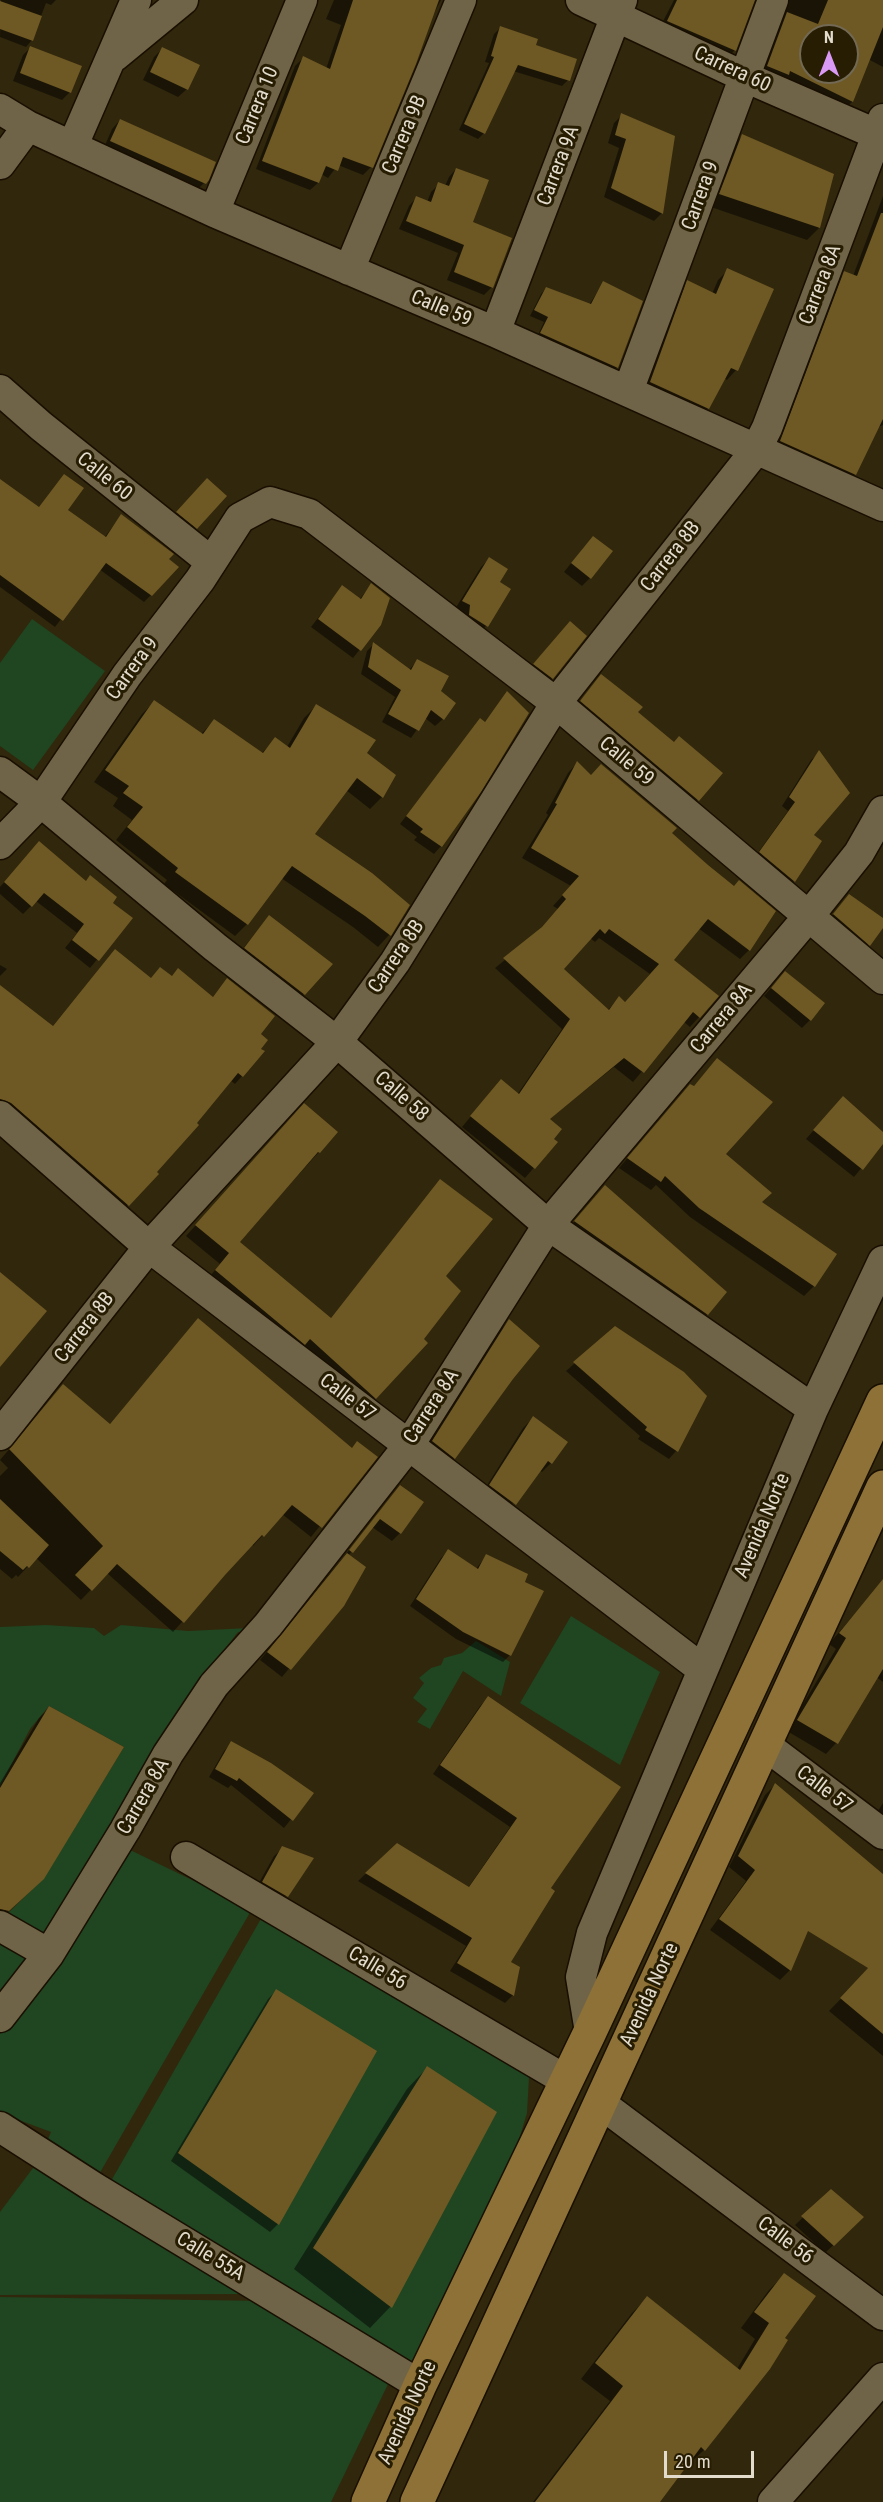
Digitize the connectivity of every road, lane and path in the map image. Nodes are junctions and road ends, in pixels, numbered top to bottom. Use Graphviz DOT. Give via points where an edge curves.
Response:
graph roads {
  1 [pos="136,0"];
  2 [pos="183,0"];
  3 [pos="302,0"];
  4 [pos="461,0"];
  5 [pos="581,0"];
  6 [pos="773,0"];
  7 [pos="620,8"];
  8 [pos="111,60"];
  9 [pos="745,77"];
  10 [pos="0,110"];
  11 [pos="28,126"];
  12 [pos="881,130"];
  13 [pos="74,145"];
  14 [pos="0,164"];
  15 [pos="214,212"];
  16 [pos="349,270"];
  17 [pos="495,332"];
  18 [pos="0,390"];
  19 [pos="628,391"];
  20 [pos="756,450"];
  21 [pos="270,502"];
  22 [pos="883,506"];
  23 [pos="210,561"];
  24 [pos="556,702"];
  25 [pos="0,772"];
  26 [pos="41,802"];
  27 [pos="883,811"];
  28 [pos="0,844"];
  29 [pos="808,917"];
  30 [pos="883,979"];
  31 [pos="337,1042"];
  32 [pos="0,1116"];
  33 [pos="548,1225"];
  34 [pos="149,1247"];
  35 [pos="883,1261"];
  36 [pos="883,1401"];
  37 [pos="813,1409"];
  38 [pos="0,1435"];
  39 [pos="409,1445"];
  40 [pos="883,1489"];
  41 [pos="702,1669"];
  42 [pos="765,1745"];
  43 [pos="883,1834"];
  44 [pos="186,1857"];
  45 [pos="0,1926"];
  46 [pos="49,1954"];
  47 [pos="0,2017"];
  48 [pos="590,2032"];
  49 [pos="567,2081"];
  50 [pos="600,2103"];
  51 [pos="0,2127"];
  52 [pos="883,2315"];
  53 [pos="883,2378"];
  54 [pos="420,2385"];
  55 [pos="368,2502"];
  56 [pos="417,2502"];
  57 [pos="773,2502"];
  1 -- 8 [label="street"];
  2 -- 8 [label="street"];
  3 -- 15 [label="street, Carrera 10"];
  4 -- 16 [label="street, Carrera 9B"];
  5 -- 7 [label="street, Carrera 60"];
  6 -- 9 [label="street, Carrera 9"];
  7 -- 9 [label="street, Carrera 60"];
  7 -- 17 [label="street, Carrera 9A"];
  8 -- 13 [label="street"];
  9 -- 12 [label="street, Carrera 60"];
  9 -- 19 [label="street, Carrera 9"];
  10 -- 11 [label="street, Calle 59"];
  11 -- 13 [label="street, Calle 59"];
  11 -- 14 [label="street"];
  12 -- 20 [label="street, Carrera 8A"];
  13 -- 15 [label="street, Calle 59"];
  15 -- 16 [label="street, Calle 59"];
  16 -- 17 [label="street, Calle 59"];
  17 -- 19 [label="street, Calle 59"];
  18 -- 23 [label="street, Calle 60"];
  19 -- 20 [label="street, Calle 59"];
  20 -- 22 [label="street, Calle 59"];
  20 -- 24 [label="street, Carrera 8B"];
  21 -- 23 [label="street, Carrera 9" via="240,518"];
  21 -- 24 [label="street, Calle 59" via="309,514"];
  23 -- 26 [label="street, Carrera 9"];
  24 -- 29 [label="street, Calle 59"];
  24 -- 31 [label="street, Carrera 8B" via="395,962"];
  25 -- 26 [label="street, Calle 58"];
  26 -- 28 [label="street, Carrera 9"];
  26 -- 31 [label="street, Calle 58" via="215,947"];
  27 -- 29 [label="street, Carrera 8A" via="859,853"];
  29 -- 30 [label="street, Calle 59"];
  29 -- 33 [label="street, Carrera 8A"];
  31 -- 33 [label="street, Calle 58"];
  31 -- 34 [label="street, Carrera 8B"];
  32 -- 34 [label="street, Calle 57"];
  33 -- 37 [label="street, Calle 58"];
  33 -- 39 [label="street, Carrera 8A"];
  34 -- 38 [label="street, Carrera 8B"];
  34 -- 39 [label="street, Calle 57"];
  35 -- 37 [label="street, Avenida Norte"];
  36 -- 48 [label="main road, Avenida Norte"];
  37 -- 41 [label="street, Avenida Norte"];
  39 -- 41 [label="street, Calle 57"];
  39 -- 46 [label="street, Carrera 8A" via="268,1625 214,1685 168,1754"];
  40 -- 42 [label="main road, Avenida Norte"];
  41 -- 48 [label="street, Avenida Norte" via="592,1934 581,1977"];
  42 -- 43 [label="street, Calle 57"];
  42 -- 50 [label="main road, Avenida Norte"];
  44 -- 49 [label="street, Calle 56"];
  45 -- 46 [label="street"];
  46 -- 47 [label="street, Carrera 8A"];
  48 -- 49 [label="main road, Avenida Norte"];
  49 -- 54 [label="main road, Avenida Norte"];
  50 -- 52 [label="street, Calle 56"];
  50 -- 56 [label="main road, Avenida Norte"];
  51 -- 54 [label="street, Calle 55A"];
  53 -- 57 [label="street"];
  54 -- 55 [label="main road, Avenida Norte"];
}
